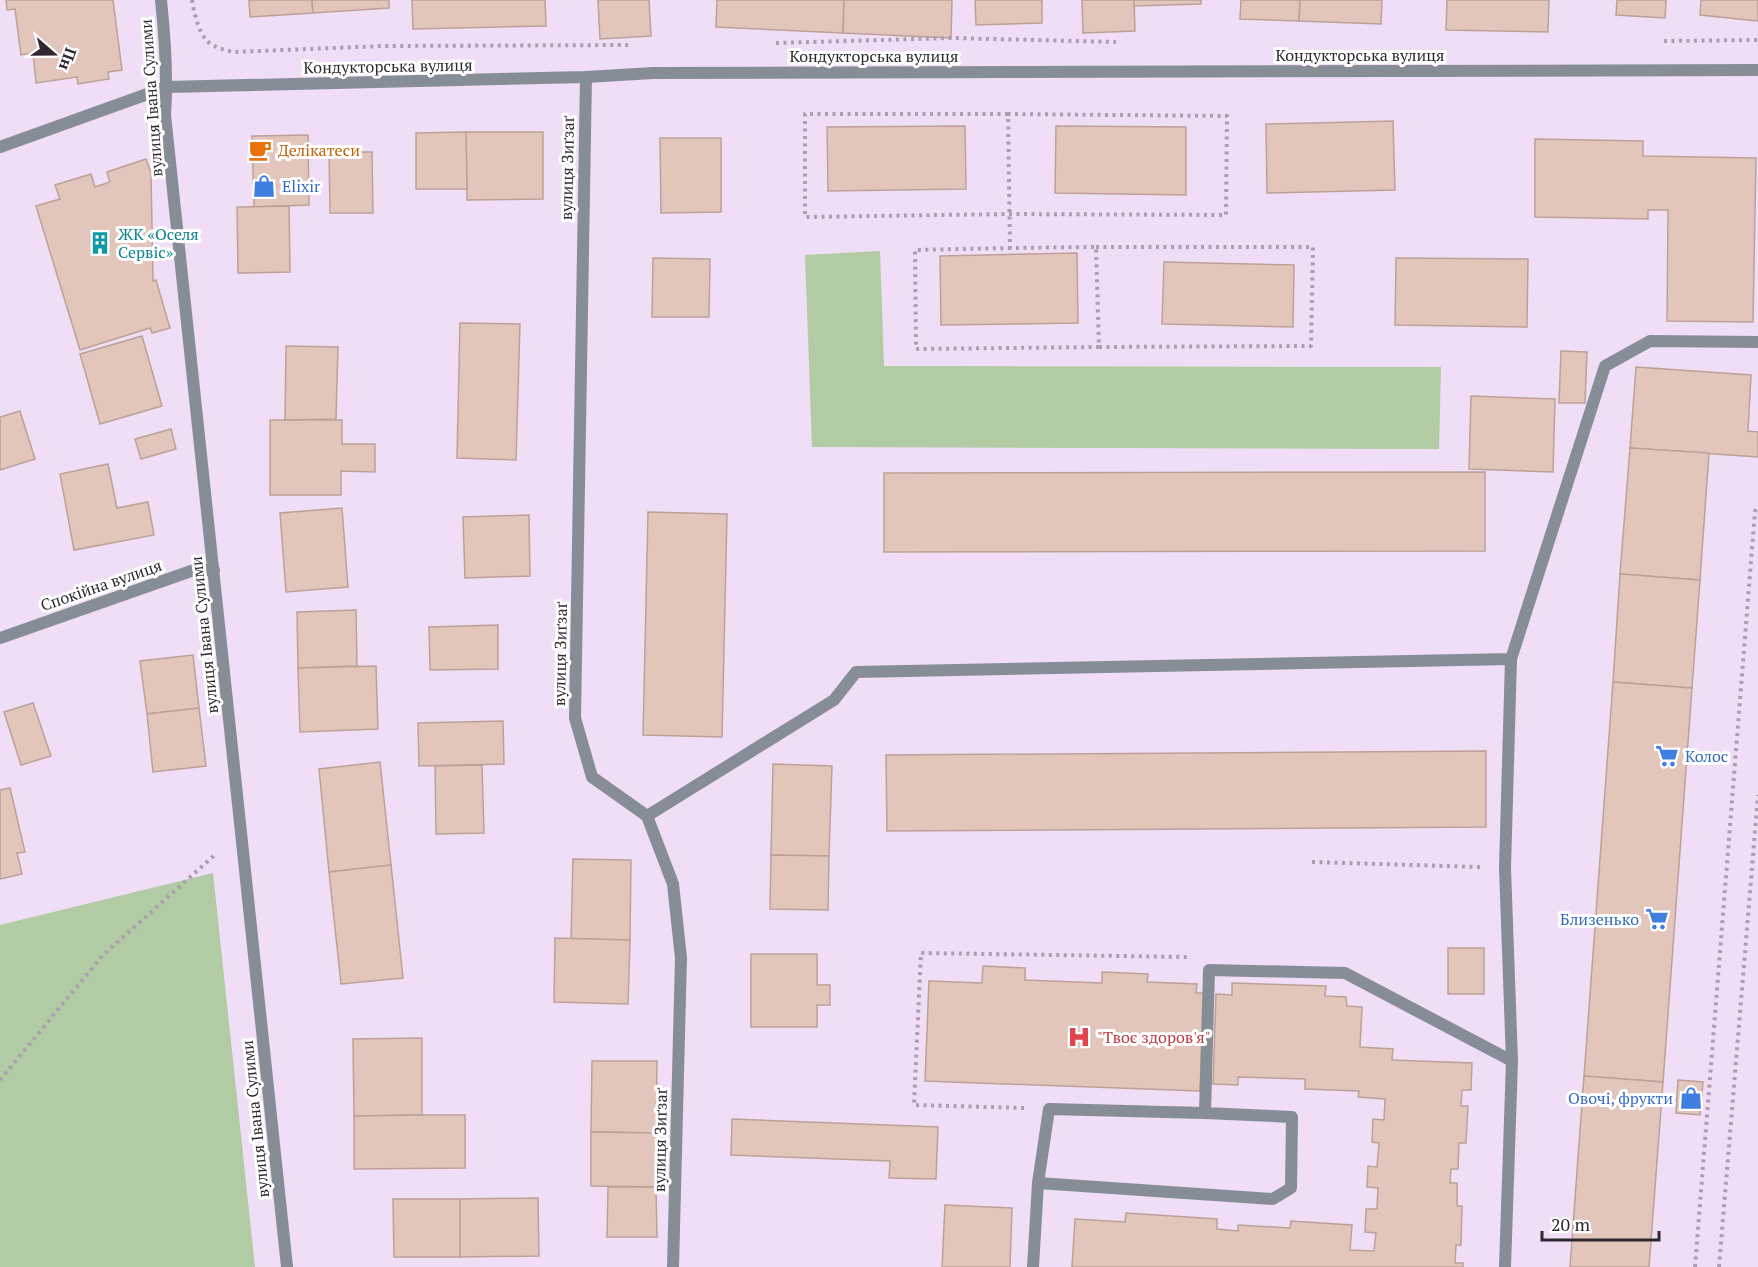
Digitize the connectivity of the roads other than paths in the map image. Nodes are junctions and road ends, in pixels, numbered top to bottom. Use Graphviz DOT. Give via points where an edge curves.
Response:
graph roads {
  1 [pos="160,0"];
  2 [pos="1758,70"];
  3 [pos="586,77"];
  4 [pos="167,87"];
  5 [pos="0,147"];
  6 [pos="1758,342"];
  7 [pos="214,570"];
  8 [pos="0,638"];
  9 [pos="1511,659"];
  10 [pos="646,816"];
  11 [pos="1512,1061"];
  12 [pos="1205,1113"];
  13 [pos="1038,1184"];
  14 [pos="288,1267"];
  15 [pos="673,1267"];
  16 [pos="1033,1267"];
  17 [pos="1505,1267"];
  1 -- 4 [label="street, вулиця Івана Сулими"];
  2 -- 3 [label="street, Кондукторська вулиця" via="653,72"];
  3 -- 4 [label="street, Кондукторська вулиця"];
  3 -- 10 [label="street, вулиця Зиґзаґ" via="575,718 592,777"];
  4 -- 5 [label="street, Кондукторська вулиця"];
  4 -- 7 [label="street, вулиця Івана Сулими" via="165,115"];
  6 -- 9 [label="street" via="1650,341 1605,366"];
  7 -- 8 [label="street, Спокійна вулиця" via="194,570"];
  7 -- 14 [label="street, вулиця Івана Сулими"];
  9 -- 10 [label="street" via="856,672 834,700"];
  9 -- 11 [label="street" via="1505,868"];
  10 -- 15 [label="street, вулиця Зиґзаґ" via="673,884 681,958"];
  11 -- 12 [label="street" via="1345,973 1209,970"];
  11 -- 17 [label="street"];
  12 -- 13 [label="street" via="1049,1109"];
  12 -- 13 [label="street" via="1292,1117 1291,1188 1273,1199"];
  13 -- 16 [label="street"];
}
